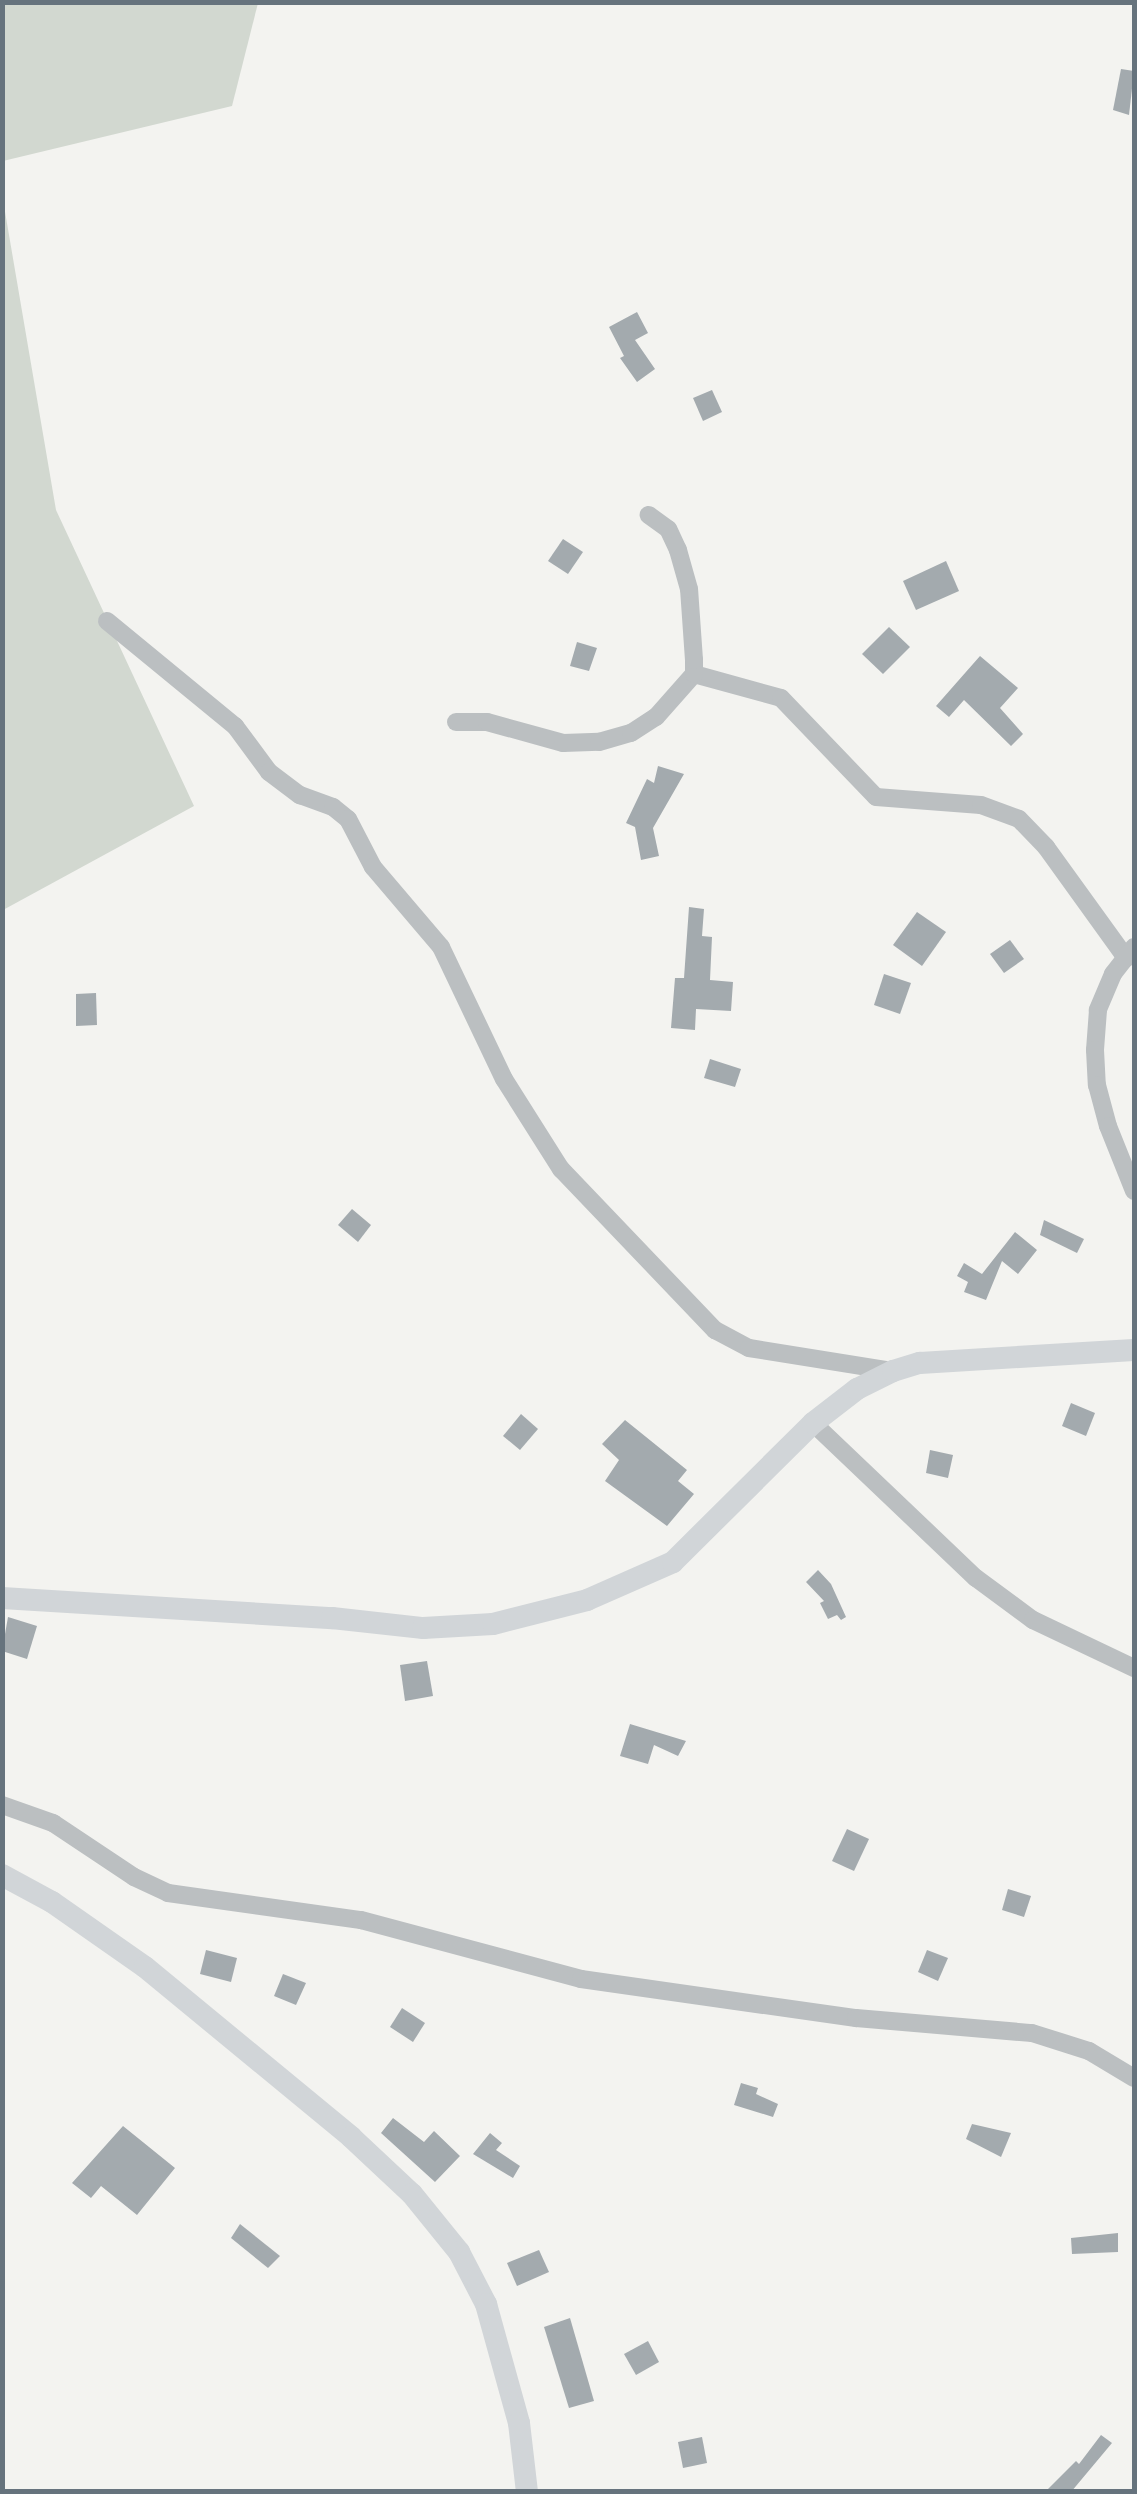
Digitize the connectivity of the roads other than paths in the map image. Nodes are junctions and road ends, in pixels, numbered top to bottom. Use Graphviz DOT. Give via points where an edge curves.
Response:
graph roads {
  1 [pos="649,516"];
  2 [pos="107,621"];
  3 [pos="694,674"];
  4 [pos="456,722"];
  5 [pos="1130,953"];
  6 [pos="1134,1191"];
  7 [pos="1134,1350"];
  8 [pos="893,1371"];
  9 [pos="814,1423"];
  10 [pos="2,1598"];
  11 [pos="1134,1668"];
  12 [pos="2,1805"];
  13 [pos="2,1875"];
  14 [pos="1134,2078"];
  15 [pos="527,2492"];
  1 -- 3 [label="street" via="668,529 689,588"];
  2 -- 8 [label="street" via="235,726 269,772 348,820 373,866 441,947 504,1079 561,1169 715,1330 749,1348"];
  3 -- 4 [label="street" via="656,717 599,742 563,743 486,722"];
  3 -- 5 [label="street" via="781,698 876,798 981,805 1019,819"];
  5 -- 6 [label="street" via="1098,1010 1095,1050 1108,1126"];
  7 -- 8 [label="main road"];
  8 -- 9 [label="main road" via="856,1389"];
  9 -- 10 [label="main road" via="673,1562 587,1600 492,1624 423,1628"];
  9 -- 11 [label="street" via="976,1578 1033,1620"];
  12 -- 14 [label="street" via="74,1834 168,1893 360,1920 581,1979 856,2018 1032,2033 1089,2051"];
  13 -- 15 [label="main road" via="160,1979 412,2194 459,2252 486,2304 520,2423"];
}
